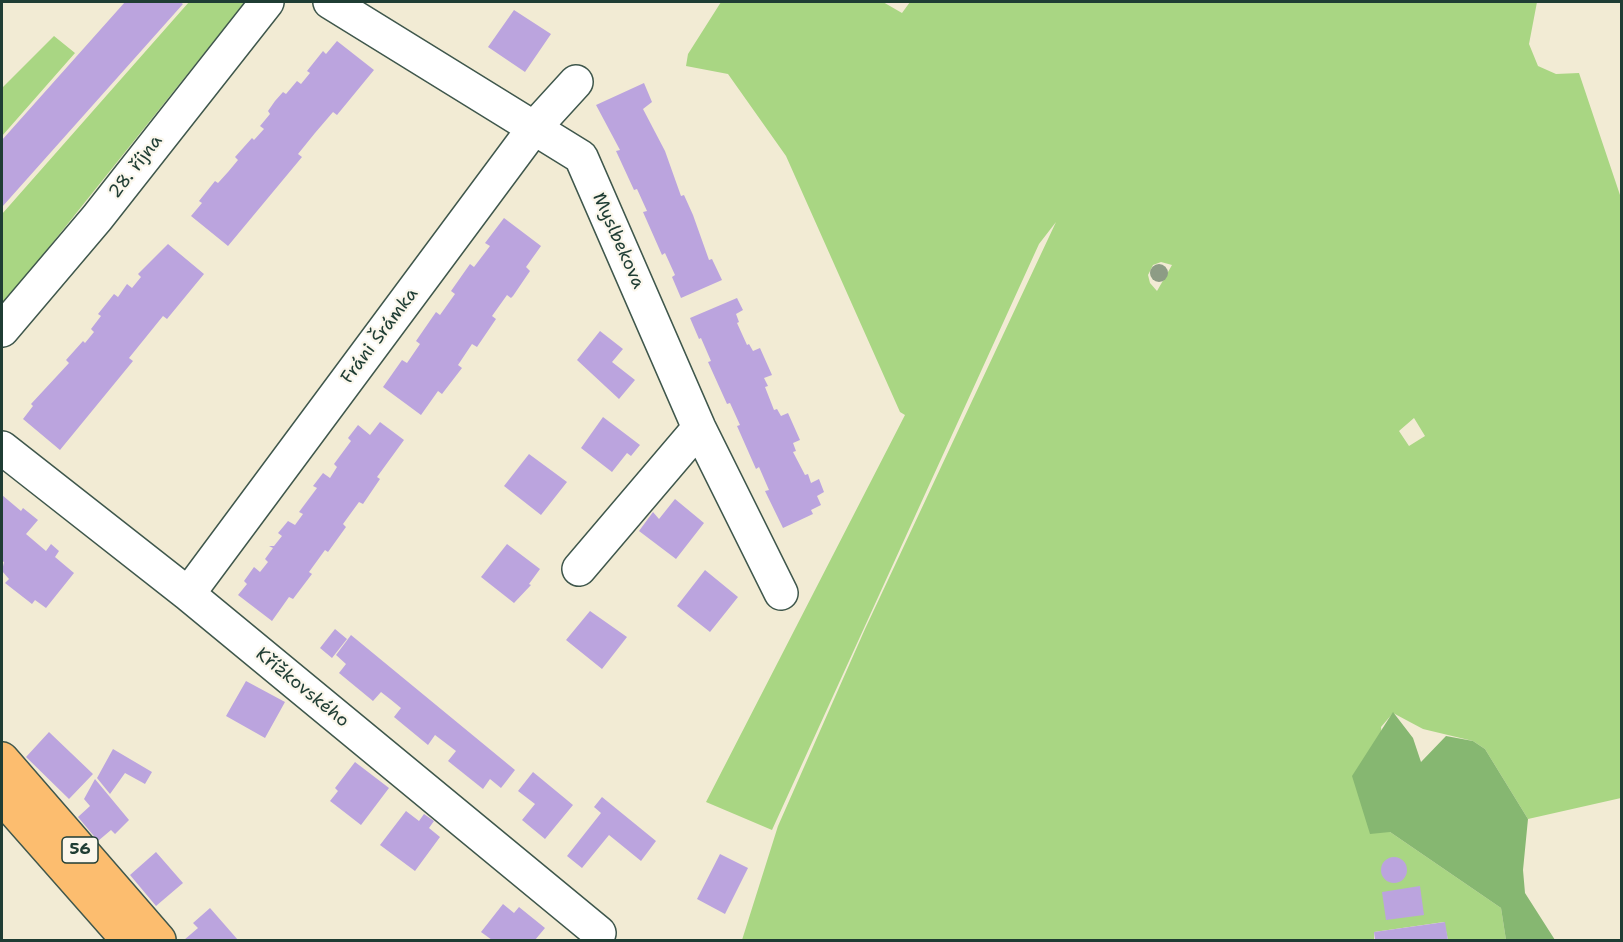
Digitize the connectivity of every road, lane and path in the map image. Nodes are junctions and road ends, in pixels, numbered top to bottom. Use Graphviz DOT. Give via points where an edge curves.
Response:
graph roads {
  1 [pos="267,2"];
  2 [pos="330,2"];
  3 [pos="576,82"];
  4 [pos="534,128"];
  5 [pos="2,330"];
  6 [pos="699,428"];
  7 [pos="2,448"];
  8 [pos="579,569"];
  9 [pos="781,593"];
  10 [pos="188,594"];
  11 [pos="2,759"];
  12 [pos="2,797"];
  13 [pos="599,933"];
  14 [pos="128,940"];
  15 [pos="159,940"];
  1 -- 5 [label="street, 28. října" via="97,218"];
  2 -- 4 [label="street, Myslbekova"];
  3 -- 4 [label="street, Fráni Šrámka"];
  4 -- 6 [label="street, Myslbekova" via="581,157"];
  4 -- 10 [label="street, Fráni Šrámka"];
  6 -- 8 [label="street"];
  6 -- 9 [label="street, Myslbekova"];
  7 -- 10 [label="street, Křížkovského"];
  10 -- 13 [label="street, Křížkovského"];
  11 -- 15 [label="main road, 56"];
  12 -- 14 [label="main road, 56"];
}
